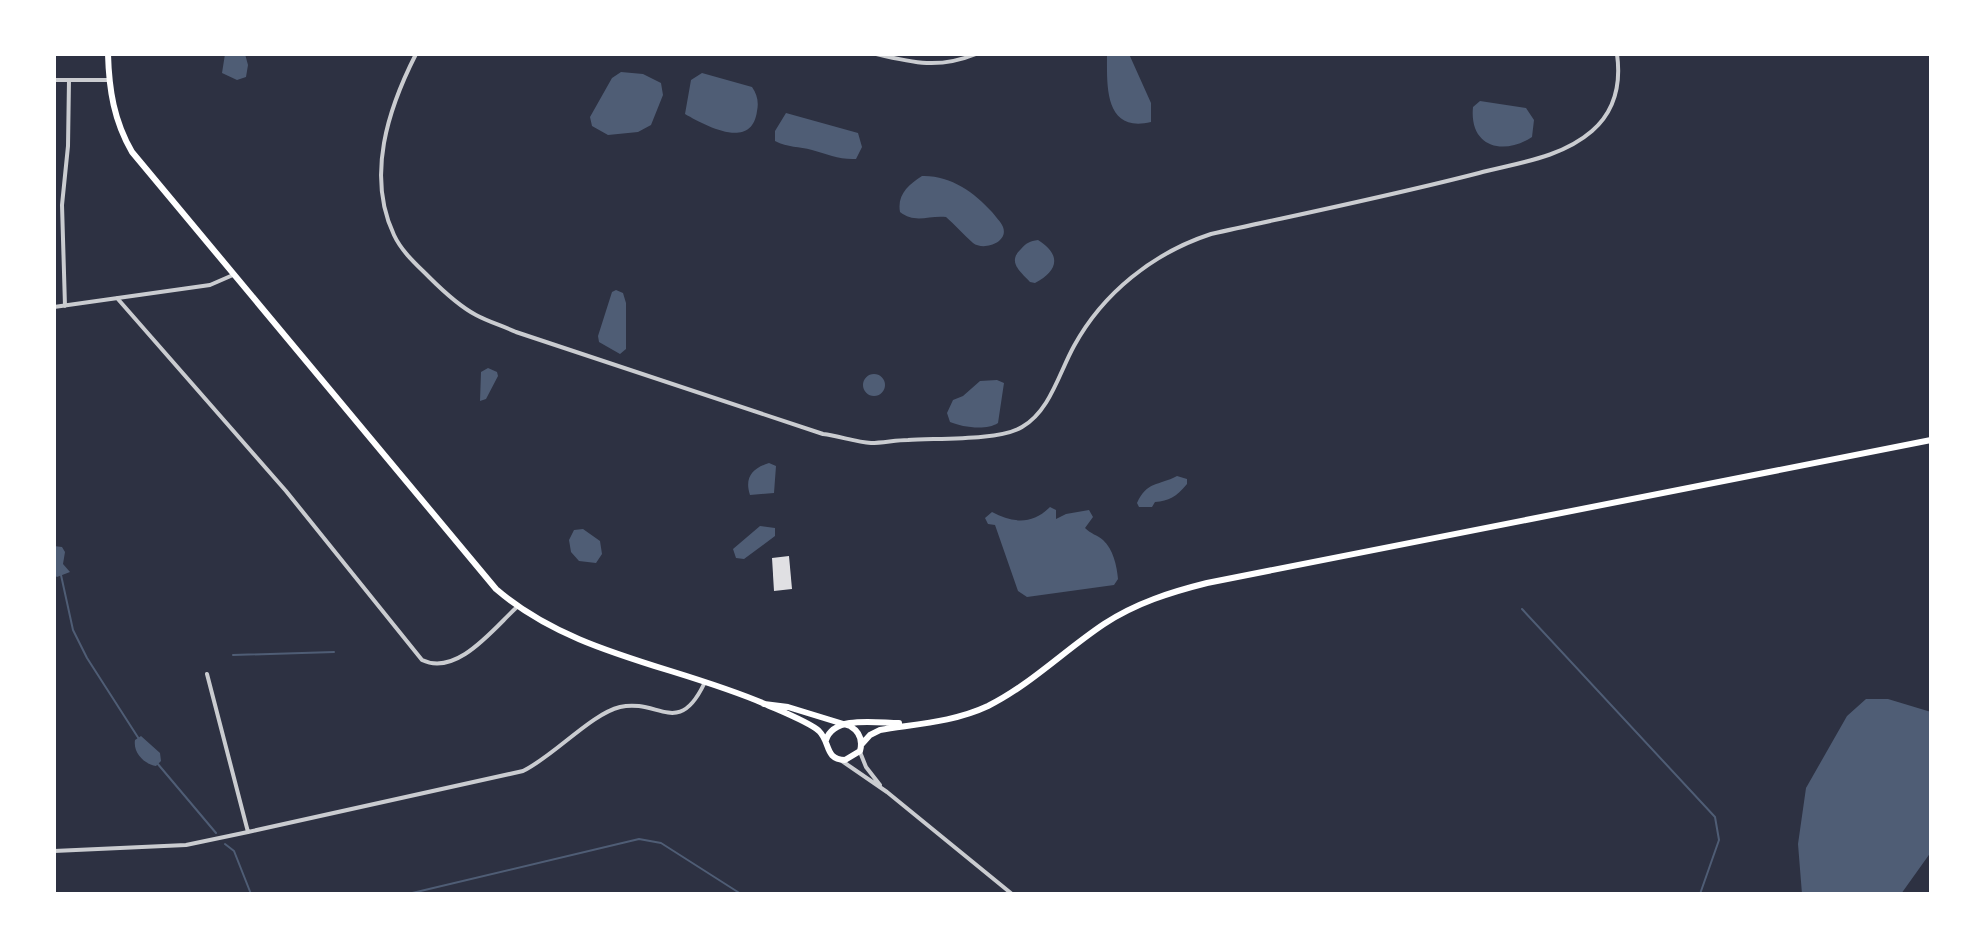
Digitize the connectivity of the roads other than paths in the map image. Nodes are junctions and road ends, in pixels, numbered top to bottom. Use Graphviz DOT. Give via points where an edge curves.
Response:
graph roads {
  1 [pos="108,54"];
  2 [pos="416,54"];
  3 [pos="876,54"];
  4 [pos="976,54"];
  5 [pos="1617,54"];
  6 [pos="54,80"];
  7 [pos="69,80"];
  8 [pos="109,80"];
  9 [pos="233,275"];
  10 [pos="117,298"];
  11 [pos="65,306"];
  12 [pos="54,307"];
  13 [pos="1931,440"];
  14 [pos="517,607"];
  15 [pos="207,674"];
  16 [pos="704,684"];
  17 [pos="764,704"];
  18 [pos="844,724"];
  19 [pos="914,724"];
  20 [pos="825,743"];
  21 [pos="860,748"];
  22 [pos="839,760"];
  23 [pos="887,792"];
  24 [pos="248,832"];
  25 [pos="54,851"];
  26 [pos="1012,894"];
  1 -- 8 [label="main road"];
  2 -- 5 [label="street" via="396,96 382,153 382,198 394,236 444,292 474,314 516,332 823,434 872,443 1021,428 1049,396 1097,308 1183,243 1482,172 1574,144 1605,118 1613,104"];
  3 -- 4 [label="street" via="940,64"];
  6 -- 7 [label="street"];
  7 -- 8 [label="street"];
  7 -- 11 [label="street" via="62,205"];
  8 -- 9 [label="main road" via="117,122 132,152"];
  9 -- 10 [label="street" via="210,285"];
  9 -- 14 [label="main road" via="481,572"];
  10 -- 11 [label="street"];
  10 -- 14 [label="street" via="286,491 422,660 440,664 463,656"];
  11 -- 12 [label="street"];
  13 -- 19 [label="main road" via="1169,592 1104,624 991,704 958,717"];
  14 -- 16 [label="main road" via="559,632"];
  15 -- 24 [label="street"];
  16 -- 17 [label="main road"];
  16 -- 24 [label="street" via="692,705 676,712 626,706 605,713 523,771"];
  17 -- 18 [label="main road"];
  17 -- 20 [label="main road" via="812,726"];
  18 -- 19 [label="main road"];
  18 -- 20 [label="main road" via="833,728"];
  18 -- 21 [label="main road" via="855,729"];
  19 -- 21 [label="main road" via="880,730"];
  20 -- 22 [label="main road"];
  21 -- 22 [label="main road" via="851,759"];
  21 -- 23 [label="street" via="866,767"];
  22 -- 23 [label="street"];
  23 -- 26 [label="street"];
  24 -- 25 [label="street" via="186,845"];
}
